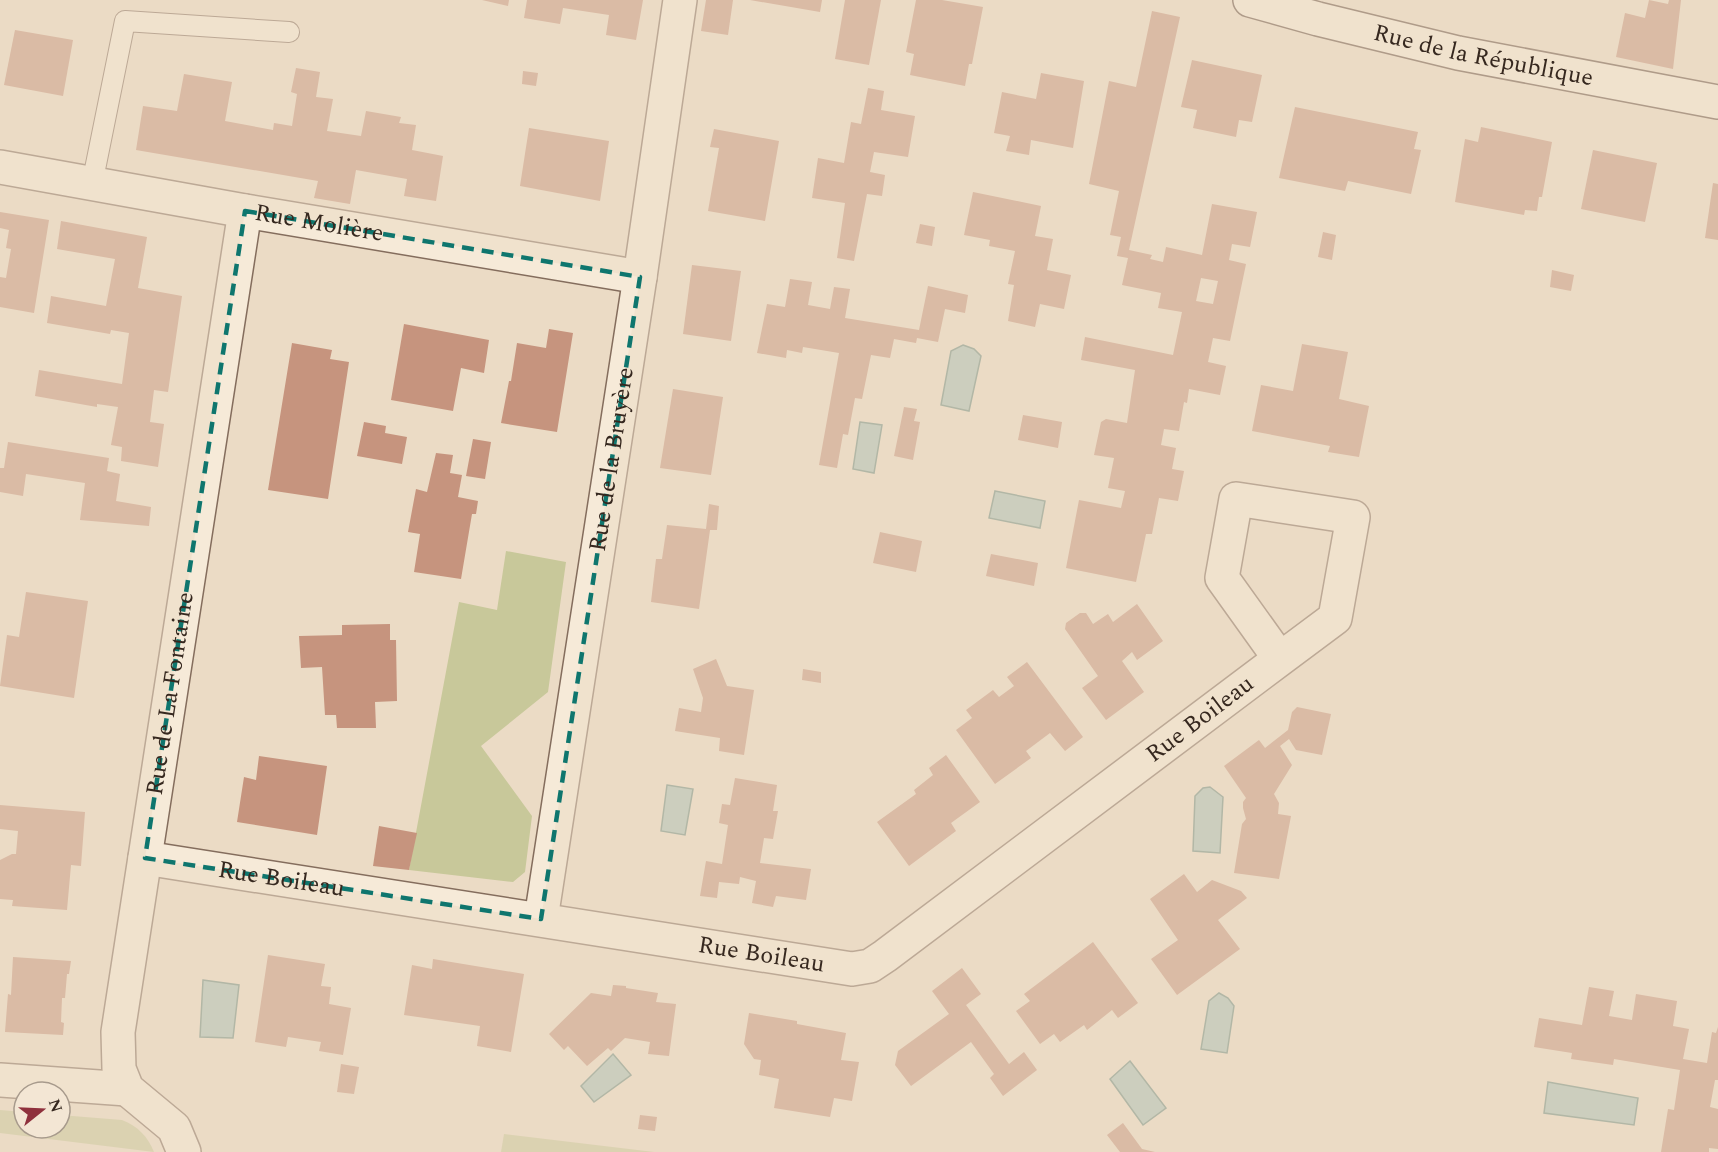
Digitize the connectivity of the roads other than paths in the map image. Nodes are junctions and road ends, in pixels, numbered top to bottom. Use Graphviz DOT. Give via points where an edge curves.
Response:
graph roads {
  1 [pos="680,0"];
  2 [pos="1250,0"];
  3 [pos="1320,10"];
  4 [pos="289,32"];
  5 [pos="1718,102"];
  6 [pos="0,167"];
  7 [pos="92,184"];
  8 [pos="245,212"];
  9 [pos="640,277"];
  10 [pos="1280,659"];
  11 [pos="145,858"];
  12 [pos="541,919"];
  13 [pos="0,1080"];
  14 [pos="127,1089"];
  15 [pos="184,1152"];
  1 -- 9 [label="street, Rue de la Bruyère"];
  2 -- 3 [label="street, Rue de la République"];
  3 -- 5 [label="street, Rue de la République" via="1458,53"];
  4 -- 7 [label="lane" via="125,21"];
  6 -- 7 [label="street, Rue Molière"];
  7 -- 8 [label="street, Rue Molière"];
  8 -- 9 [label="street, Rue Molière"];
  8 -- 11 [label="street, Rue de La Fontaine"];
  9 -- 12 [label="street, Rue de la Bruyère"];
  10 -- 10 [label="street, Rue Boileau" via="1335,618 1353,517 1236,498 1222,578"];
  10 -- 12 [label="street, Rue Boileau" via="870,966 852,969"];
  11 -- 12 [label="street, Rue Boileau"];
  11 -- 14 [label="street, Rue de La Fontaine" via="117,1032 119,1069"];
  13 -- 14 [label="street"];
  14 -- 15 [label="street" via="174,1128"];
}
